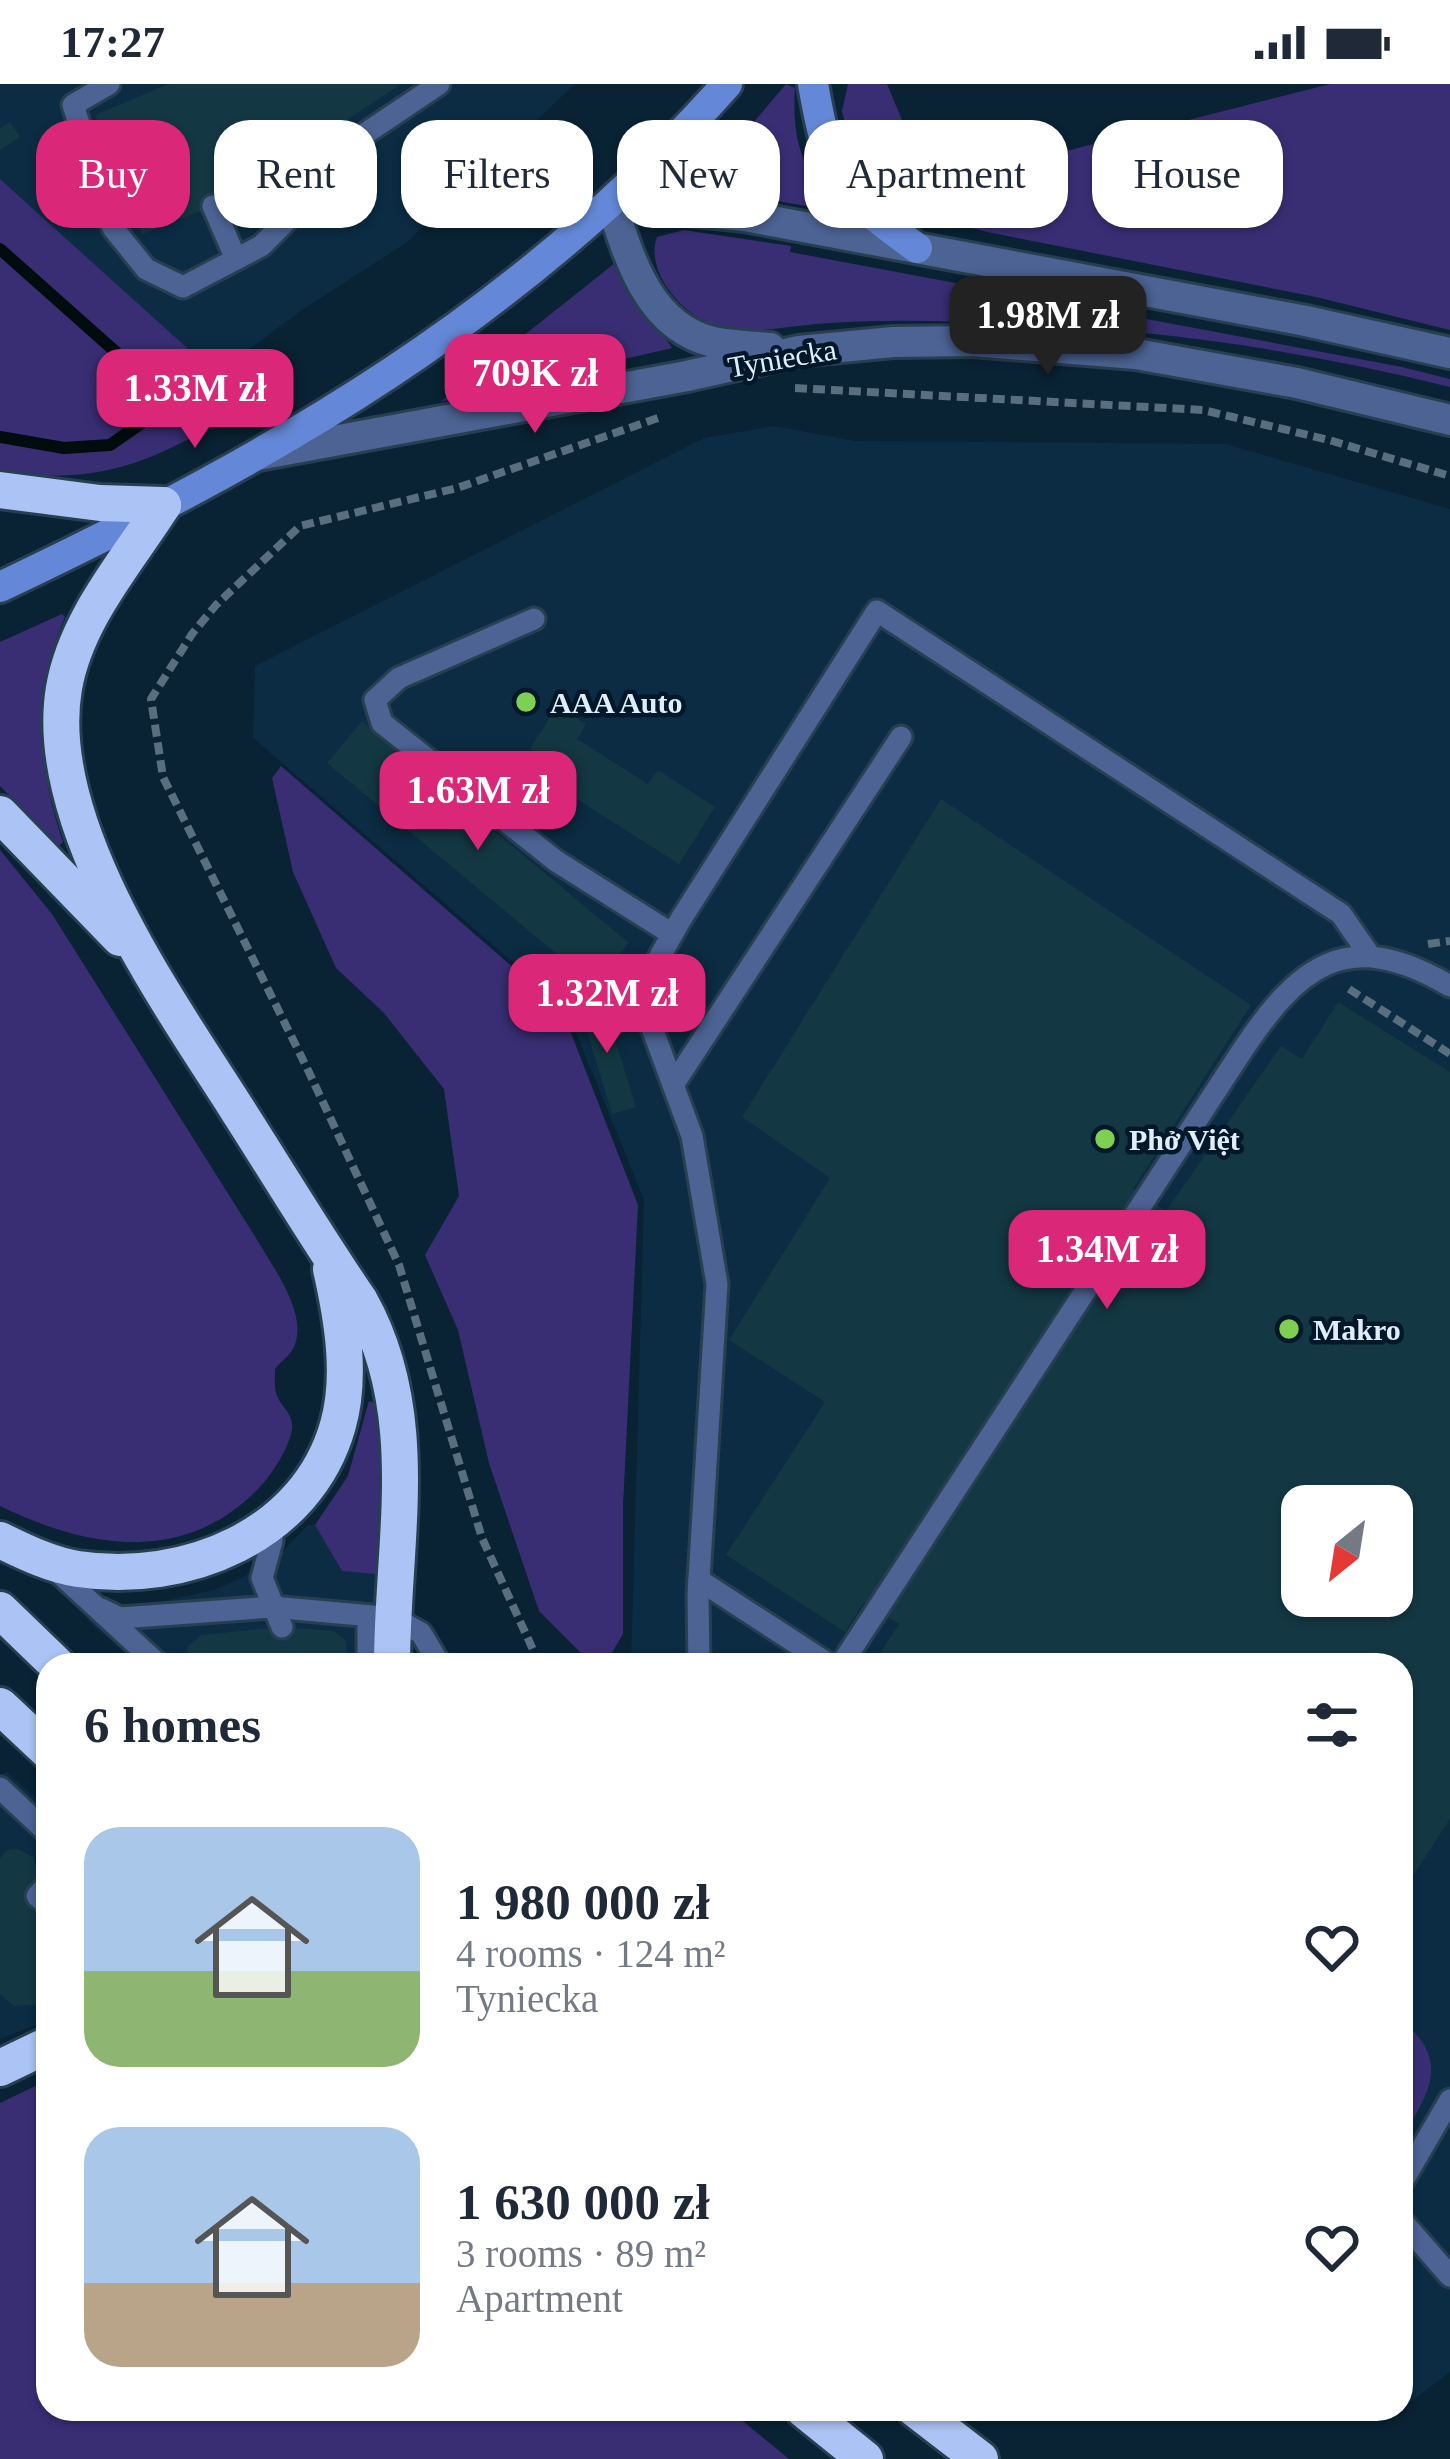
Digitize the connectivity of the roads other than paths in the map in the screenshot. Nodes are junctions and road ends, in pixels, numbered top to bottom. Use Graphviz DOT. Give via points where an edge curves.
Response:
graph roads {
  1 [pos="109,84"];
  2 [pos="439,84"];
  3 [pos="728,84"];
  4 [pos="813,84"];
  5 [pos="611,202"];
  6 [pos="213,206"];
  7 [pos="917,248"];
  8 [pos="236,259"];
  9 [pos="800,351"];
  10 [pos="1450,353"];
  11 [pos="1450,420"];
  12 [pos="258,454"];
  13 [pos="0,490"];
  14 [pos="163,505"];
  15 [pos="0,587"];
  16 [pos="535,619"];
  17 [pos="901,737"];
  18 [pos="0,814"];
  19 [pos="672,934"];
  20 [pos="144,962"];
  21 [pos="1363,965"];
  22 [pos="1447,982"];
  23 [pos="673,1085"];
  24 [pos="319,1238"];
  25 [pos="272,1525"];
  26 [pos="0,1540"];
  27 [pos="44,1560"];
  28 [pos="699,1580"];
  29 [pos="101,1609"];
  30 [pos="0,1610"];
  31 [pos="277,1617"];
  32 [pos="381,1617"];
  33 [pos="141,1648"];
  34 [pos="45,1653"];
  35 [pos="146,1653"];
  36 [pos="149,1653"];
  37 [pos="371,1653"];
  38 [pos="389,1653"];
  39 [pos="433,1653"];
  40 [pos="699,1653"];
  41 [pos="812,1653"];
  42 [pos="849,1653"];
  43 [pos="0,1706"];
  44 [pos="36,1740"];
  45 [pos="0,1788"];
  46 [pos="36,1822"];
  47 [pos="36,2050"];
  48 [pos="0,2068"];
  49 [pos="1450,2100"];
  50 [pos="1413,2163"];
  51 [pos="1413,2234"];
  52 [pos="1450,2276"];
  53 [pos="818,2421"];
  54 [pos="931,2421"];
  55 [pos="865,2459"];
  56 [pos="980,2459"];
  1 -- 8 [label="lane" via="73,105 113,228 146,269 183,287"];
  2 -- 8 [label="lane" via="323,162 301,206"];
  3 -- 5 [label="main road"];
  4 -- 7 [label="main road" via="824,150 840,184"];
  5 -- 7 [label="street" via="704,209"];
  5 -- 9 [label="street" via="642,287 663,313 711,342"];
  5 -- 12 [label="main road" via="473,319"];
  6 -- 8 [label="lane"];
  7 -- 10 [label="street"];
  9 -- 11 [label="street, Tyniecka" via="893,342 1058,345 1297,383"];
  9 -- 12 [label="street, Tyniecka"];
  12 -- 14 [label="main road"];
  13 -- 14 [label="highway"];
  14 -- 15 [label="main road"];
  14 -- 20 [label="highway" via="82,631 60,718 72,803"];
  16 -- 19 [label="lane" via="399,678 375,700 382,723 556,860"];
  17 -- 23 [label="lane"];
  18 -- 20 [label="highway"];
  19 -- 21 [label="lane" via="877,611 1341,914"];
  19 -- 23 [label="lane" via="639,993"];
  20 -- 24 [label="highway"];
  21 -- 22 [label="lane"];
  21 -- 42 [label="lane" via="1336,959 1312,970 1266,1013"];
  23 -- 28 [label="lane" via="692,1136 717,1284"];
  24 -- 25 [label="highway" via="341,1312 342,1410 316,1475"];
  24 -- 32 [label="highway" via="368,1314 392,1384 403,1494"];
  25 -- 27 [label="highway" via="202,1560 153,1570 76,1569"];
  25 -- 31 [label="lane" via="262,1578"];
  26 -- 27 [label="highway"];
  27 -- 29 [label="lane"];
  28 -- 40 [label="lane"];
  28 -- 41 [label="lane"];
  29 -- 31 [label="lane" via="120,1618"];
  29 -- 33 [label="lane"];
  30 -- 34 [label="highway"];
  31 -- 32 [label="lane"];
  32 -- 37 [label="lane"];
  32 -- 38 [label="highway"];
  32 -- 39 [label="lane" via="421,1633"];
  33 -- 35 [label="lane"];
  33 -- 36 [label="lane"];
  43 -- 44 [label="highway"];
  45 -- 46 [label="lane"];
  47 -- 48 [label="highway"];
  49 -- 50 [label="lane"];
  51 -- 52 [label="lane"];
  53 -- 55 [label="highway"];
  54 -- 56 [label="highway"];
}
